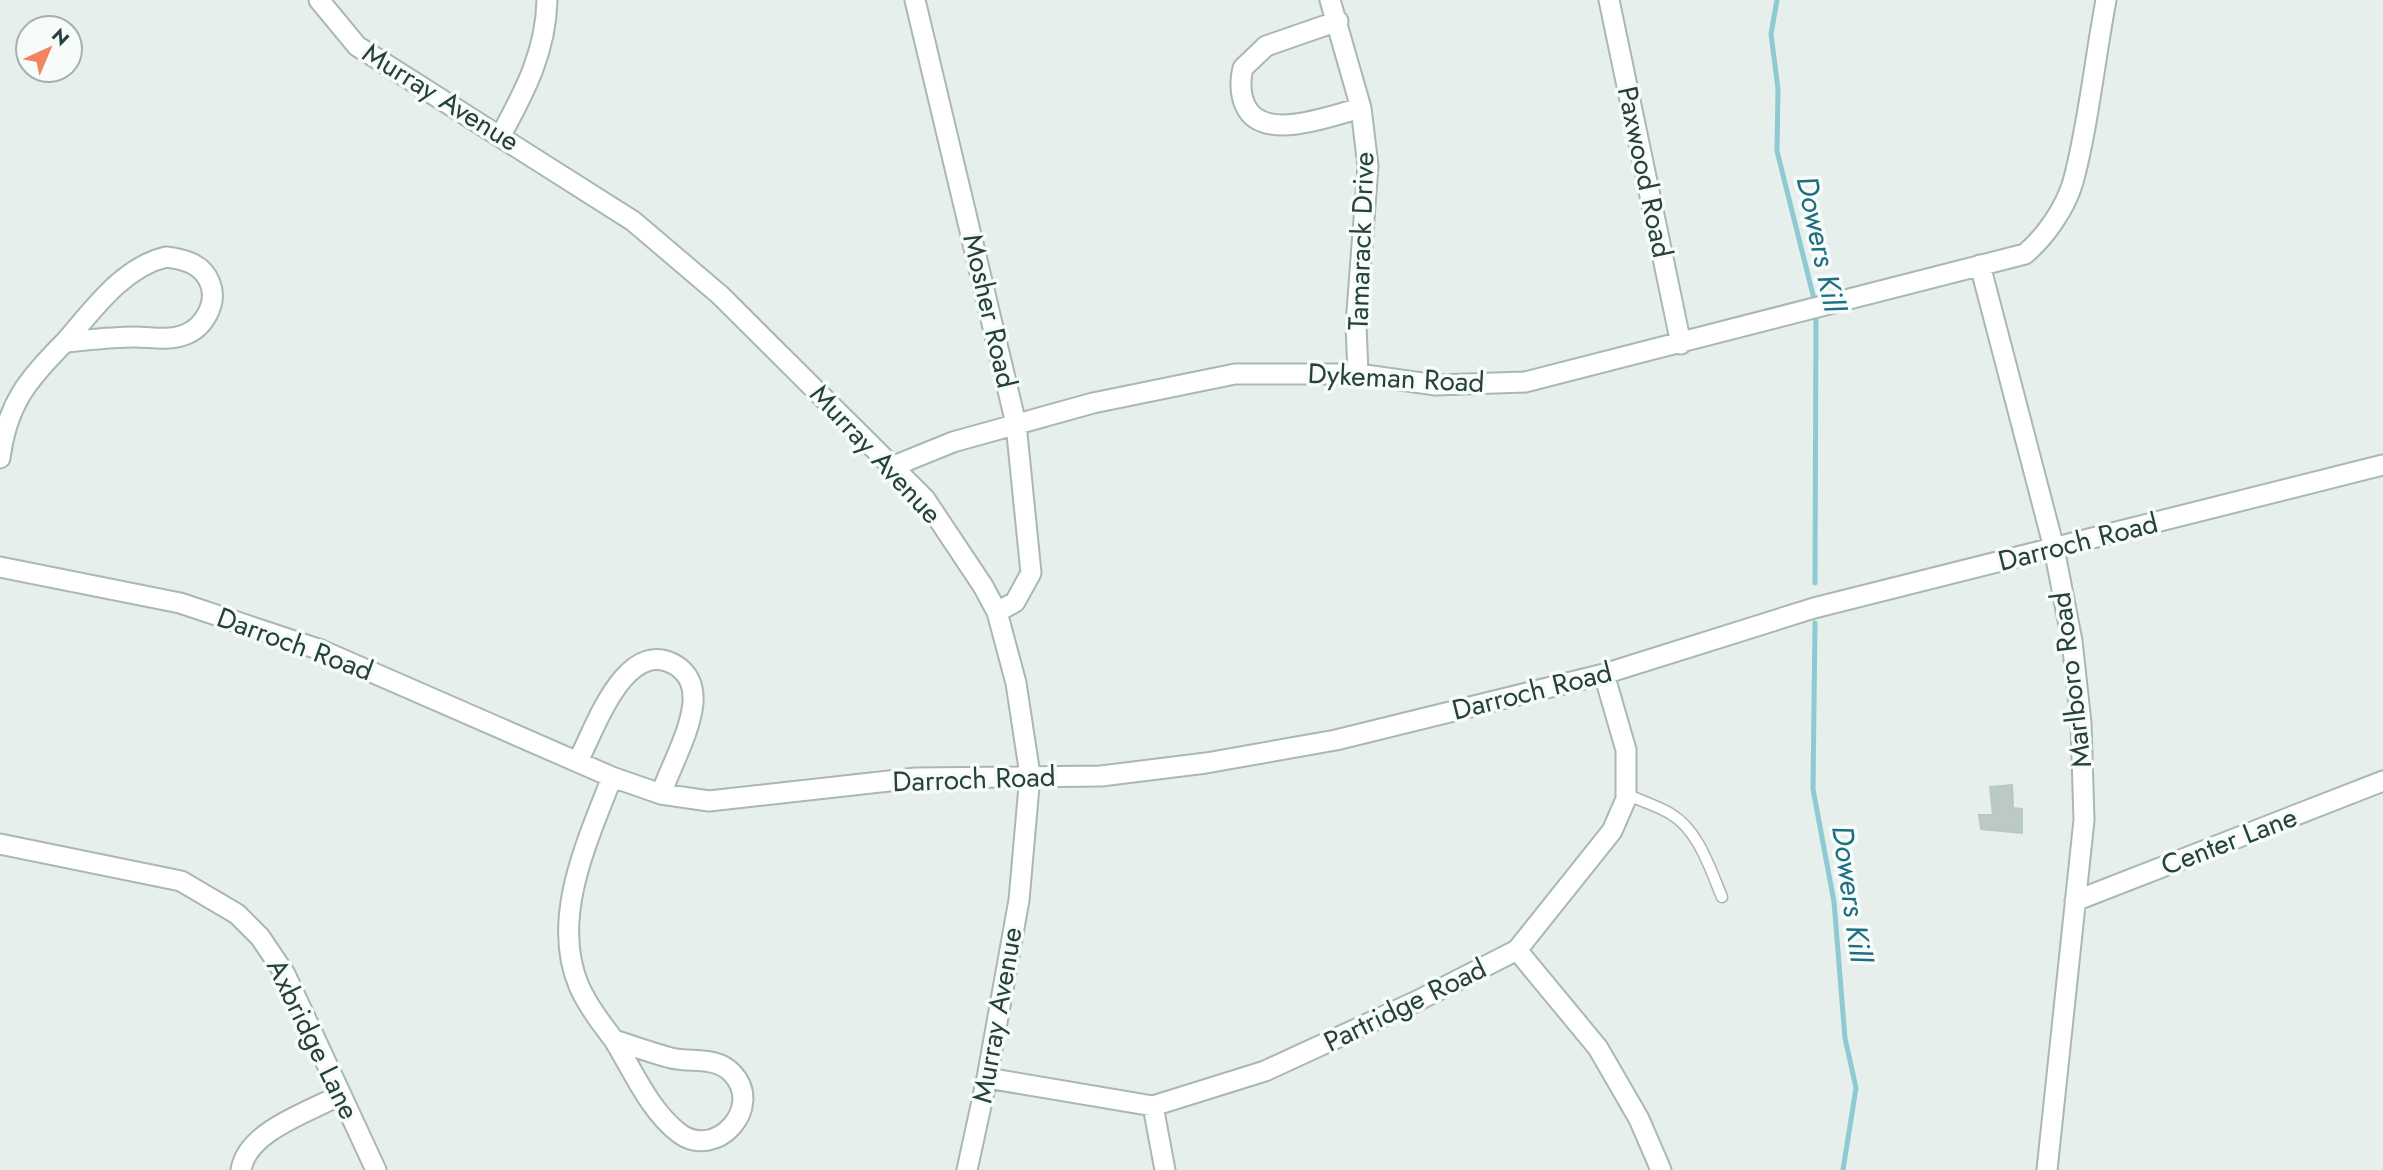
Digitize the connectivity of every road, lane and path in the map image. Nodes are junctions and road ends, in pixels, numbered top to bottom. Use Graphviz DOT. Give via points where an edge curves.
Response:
graph roads {
  1 [pos="319,0"];
  2 [pos="547,0"];
  3 [pos="915,0"];
  4 [pos="1330,0"];
  5 [pos="1609,0"];
  6 [pos="2106,0"];
  7 [pos="1338,21"];
  8 [pos="1361,108"];
  9 [pos="501,135"];
  10 [pos="1980,265"];
  11 [pos="65,342"];
  12 [pos="1681,344"];
  13 [pos="1358,374"];
  14 [pos="1016,424"];
  15 [pos="0,458"];
  16 [pos="2383,465"];
  17 [pos="894,466"];
  18 [pos="2054,548"];
  19 [pos="0,567"];
  20 [pos="998,612"];
  21 [pos="1604,674"];
  22 [pos="578,761"];
  23 [pos="1030,775"];
  24 [pos="612,777"];
  25 [pos="2383,781"];
  26 [pos="661,794"];
  27 [pos="1626,794"];
  28 [pos="0,844"];
  29 [pos="1723,897"];
  30 [pos="2075,901"];
  31 [pos="1517,950"];
  32 [pos="614,1040"];
  33 [pos="987,1078"];
  34 [pos="340,1095"];
  35 [pos="1153,1106"];
  36 [pos="375,1169"];
  37 [pos="241,1170"];
  38 [pos="967,1170"];
  39 [pos="1165,1170"];
  40 [pos="1661,1170"];
  41 [pos="2047,1170"];
  1 -- 9 [label="street, Murray Avenue" via="357,46"];
  2 -- 9 [label="street" via="537,66"];
  3 -- 14 [label="street, Mosher Road"];
  4 -- 7 [label="street, Tamarack Drive"];
  5 -- 12 [label="street, Paxwood Road"];
  6 -- 10 [label="street" via="2072,184 2057,216 2025,254"];
  7 -- 8 [label="street, Tamarack Drive"];
  7 -- 8 [label="street, Tamarack Drive" via="1261,50 1243,68 1242,99 1252,116 1275,125"];
  8 -- 13 [label="street, Tamarack Drive" via="1368,166 1356,325"];
  9 -- 17 [label="street, Murray Avenue" via="634,221 720,295"];
  10 -- 12 [label="street, Dykeman Road"];
  10 -- 18 [label="street, Marlboro Road"];
  11 -- 11 [label="street" via="185,335 207,315 212,288 208,277 186,260 166,257 150,261 109,293"];
  11 -- 15 [label="street" via="31,376 13,404"];
  12 -- 13 [label="street, Dykeman Road" via="1525,382 1436,385"];
  13 -- 14 [label="street, Dykeman Road" via="1235,374 1141,391"];
  14 -- 17 [label="street, Dykeman Road"];
  14 -- 20 [label="street, Mosher Road" via="1031,573 1015,602"];
  16 -- 18 [label="street, Darroch Road"];
  17 -- 20 [label="street, Murray Avenue" via="925,499"];
  18 -- 21 [label="street, Darroch Road" via="1814,608"];
  18 -- 30 [label="street, Marlboro Road" via="2072,641 2081,723 2084,820"];
  19 -- 22 [label="street, Darroch Road" via="206,611 321,650"];
  20 -- 23 [label="street, Murray Avenue" via="1016,683"];
  21 -- 23 [label="street, Darroch Road" via="1336,740 1206,763 1101,776"];
  21 -- 27 [label="street, Partridge Road" via="1626,750"];
  22 -- 24 [label="street, Darroch Road"];
  22 -- 26 [label="street" via="622,678 648,661 672,663 690,681 693,704"];
  23 -- 26 [label="street, Darroch Road" via="916,778 709,801"];
  23 -- 33 [label="street, Murray Avenue" via="1019,900"];
  24 -- 26 [label="street, Darroch Road"];
  24 -- 32 [label="street" via="574,885 570,920 579,984"];
  25 -- 30 [label="street, Center Lane"];
  27 -- 29 [label="lane" via="1672,814 1689,830"];
  27 -- 31 [label="street, Partridge Road" via="1612,831"];
  28 -- 34 [label="street, Axbridge Lane" via="181,881 237,914 260,937 285,974"];
  30 -- 41 [label="street, Marlboro Road"];
  31 -- 35 [label="street, Partridge Road" via="1265,1071"];
  31 -- 40 [label="street" via="1598,1048 1639,1119"];
  32 -- 32 [label="street" via="661,1115 680,1133 702,1141 730,1130 742,1108 742,1093 732,1073 716,1062 673,1058"];
  33 -- 35 [label="street, Partridge Road"];
  33 -- 38 [label="street, Murray Avenue"];
  34 -- 36 [label="street, Axbridge Lane"];
  34 -- 37 [label="street" via="271,1131 246,1153"];
  35 -- 39 [label="street"];
}
